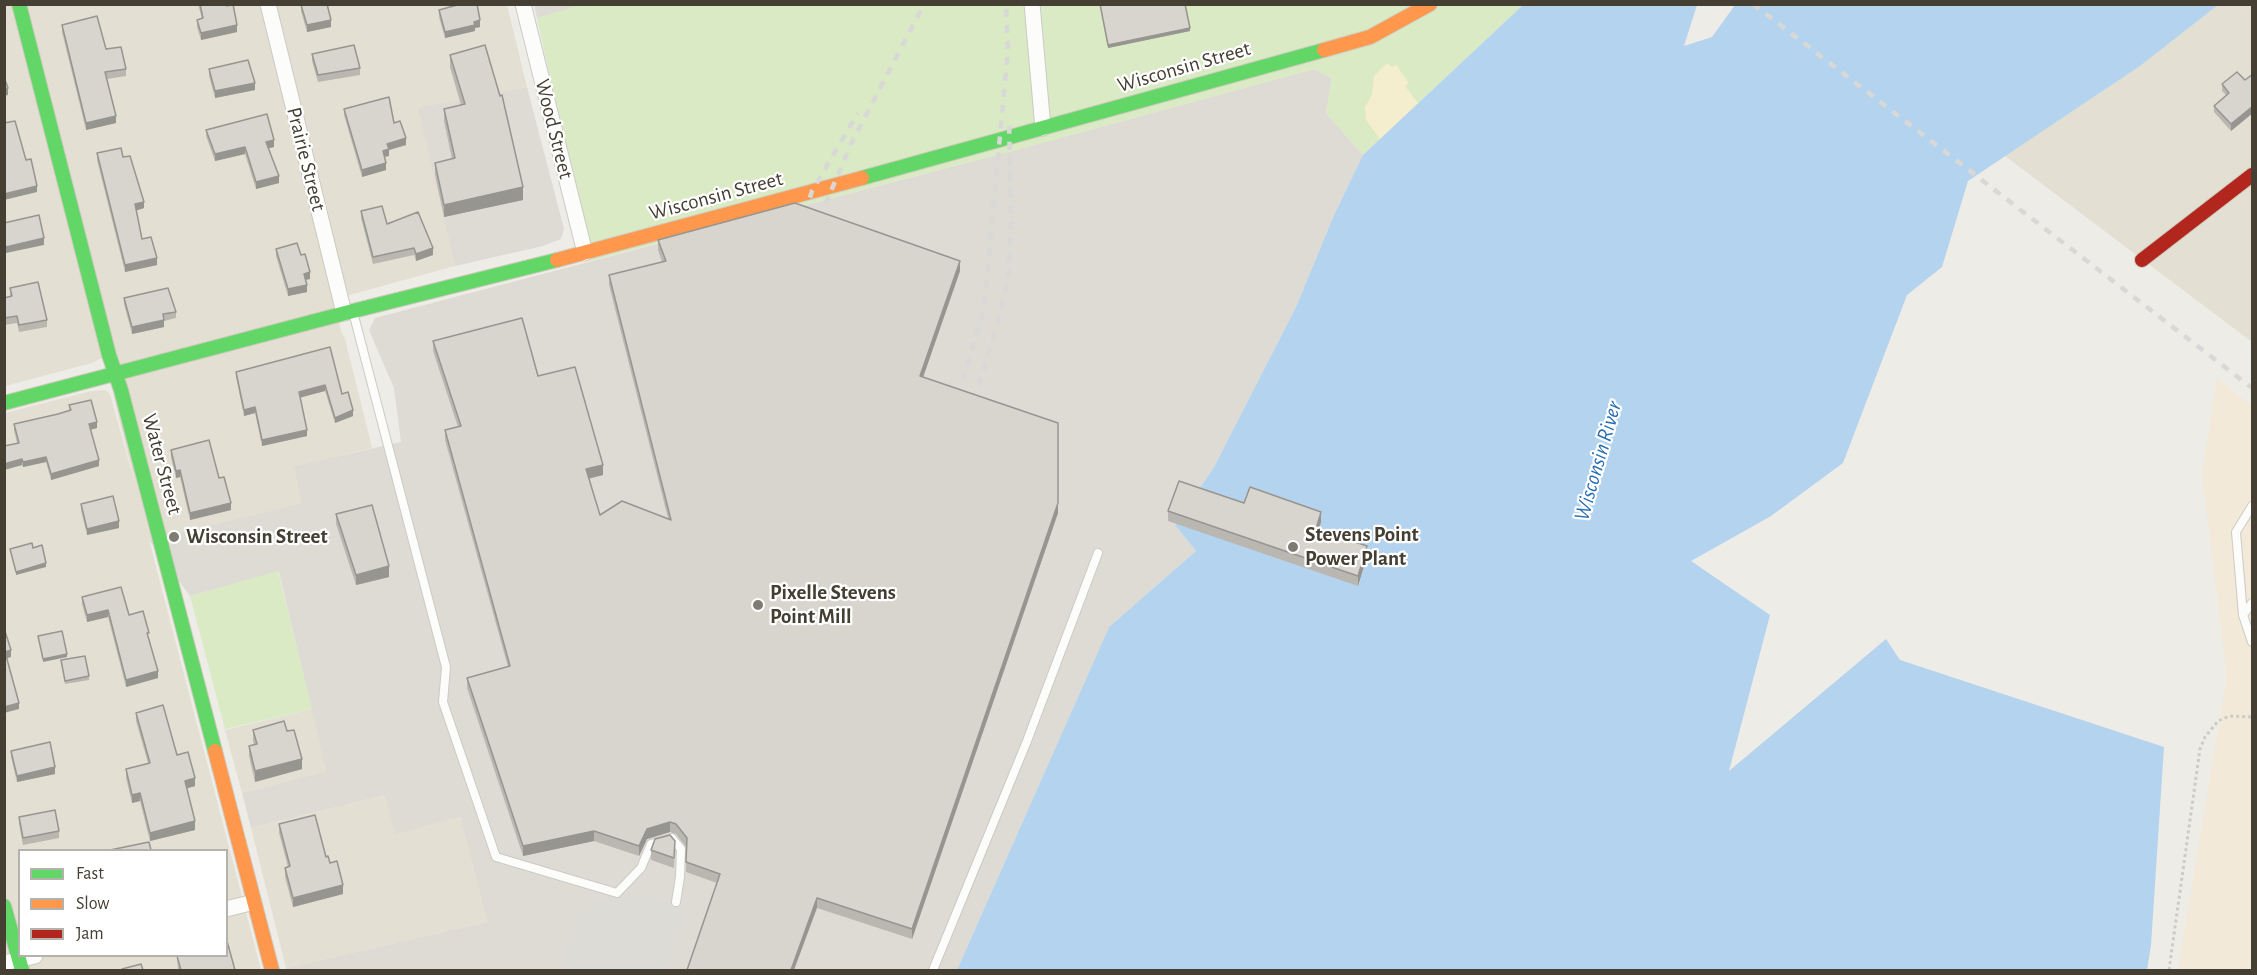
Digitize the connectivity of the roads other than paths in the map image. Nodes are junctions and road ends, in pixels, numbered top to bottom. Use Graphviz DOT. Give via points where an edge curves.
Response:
graph roads {
  1 [pos="19,4"];
  2 [pos="268,4"];
  3 [pos="523,4"];
  4 [pos="1032,4"];
  5 [pos="1430,4"];
  6 [pos="1043,128"];
  7 [pos="2253,175"];
  8 [pos="585,253"];
  9 [pos="2142,260"];
  10 [pos="349,312"];
  11 [pos="115,373"];
  12 [pos="4,403"];
  13 [pos="2253,506"];
  14 [pos="1098,553"];
  15 [pos="2253,603"];
  16 [pos="2243,615"];
  17 [pos="2253,642"];
  18 [pos="254,902"];
  19 [pos="676,902"];
  20 [pos="4,906"];
  21 [pos="228,908"];
  22 [pos="32,957"];
  23 [pos="15,964"];
  24 [pos="272,970"];
  25 [pos="933,970"];
  1 -- 11 [label="street, Water Street"];
  2 -- 10 [label="street, Prairie Street"];
  3 -- 8 [label="street, Wood Street"];
  4 -- 6 [label="street"];
  5 -- 6 [label="street, Wisconsin Street" via="1370,37"];
  6 -- 8 [label="street, Wisconsin Street"];
  7 -- 9 [label="street"];
  8 -- 10 [label="street, Wisconsin Street"];
  10 -- 11 [label="street, Wisconsin Street"];
  10 -- 19 [label="lane" via="446,667 443,702 496,856 617,893 641,868 651,844 672,838 681,849"];
  11 -- 12 [label="street, Wisconsin Street"];
  11 -- 18 [label="street, Water Street"];
  13 -- 16 [label="lane" via="2236,532"];
  14 -- 25 [label="lane" via="1028,741"];
  15 -- 16 [label="lane"];
  16 -- 17 [label="lane"];
  18 -- 21 [label="street"];
  18 -- 24 [label="street, Water Street"];
  20 -- 23 [label="street"];
  22 -- 23 [label="street"];
}
